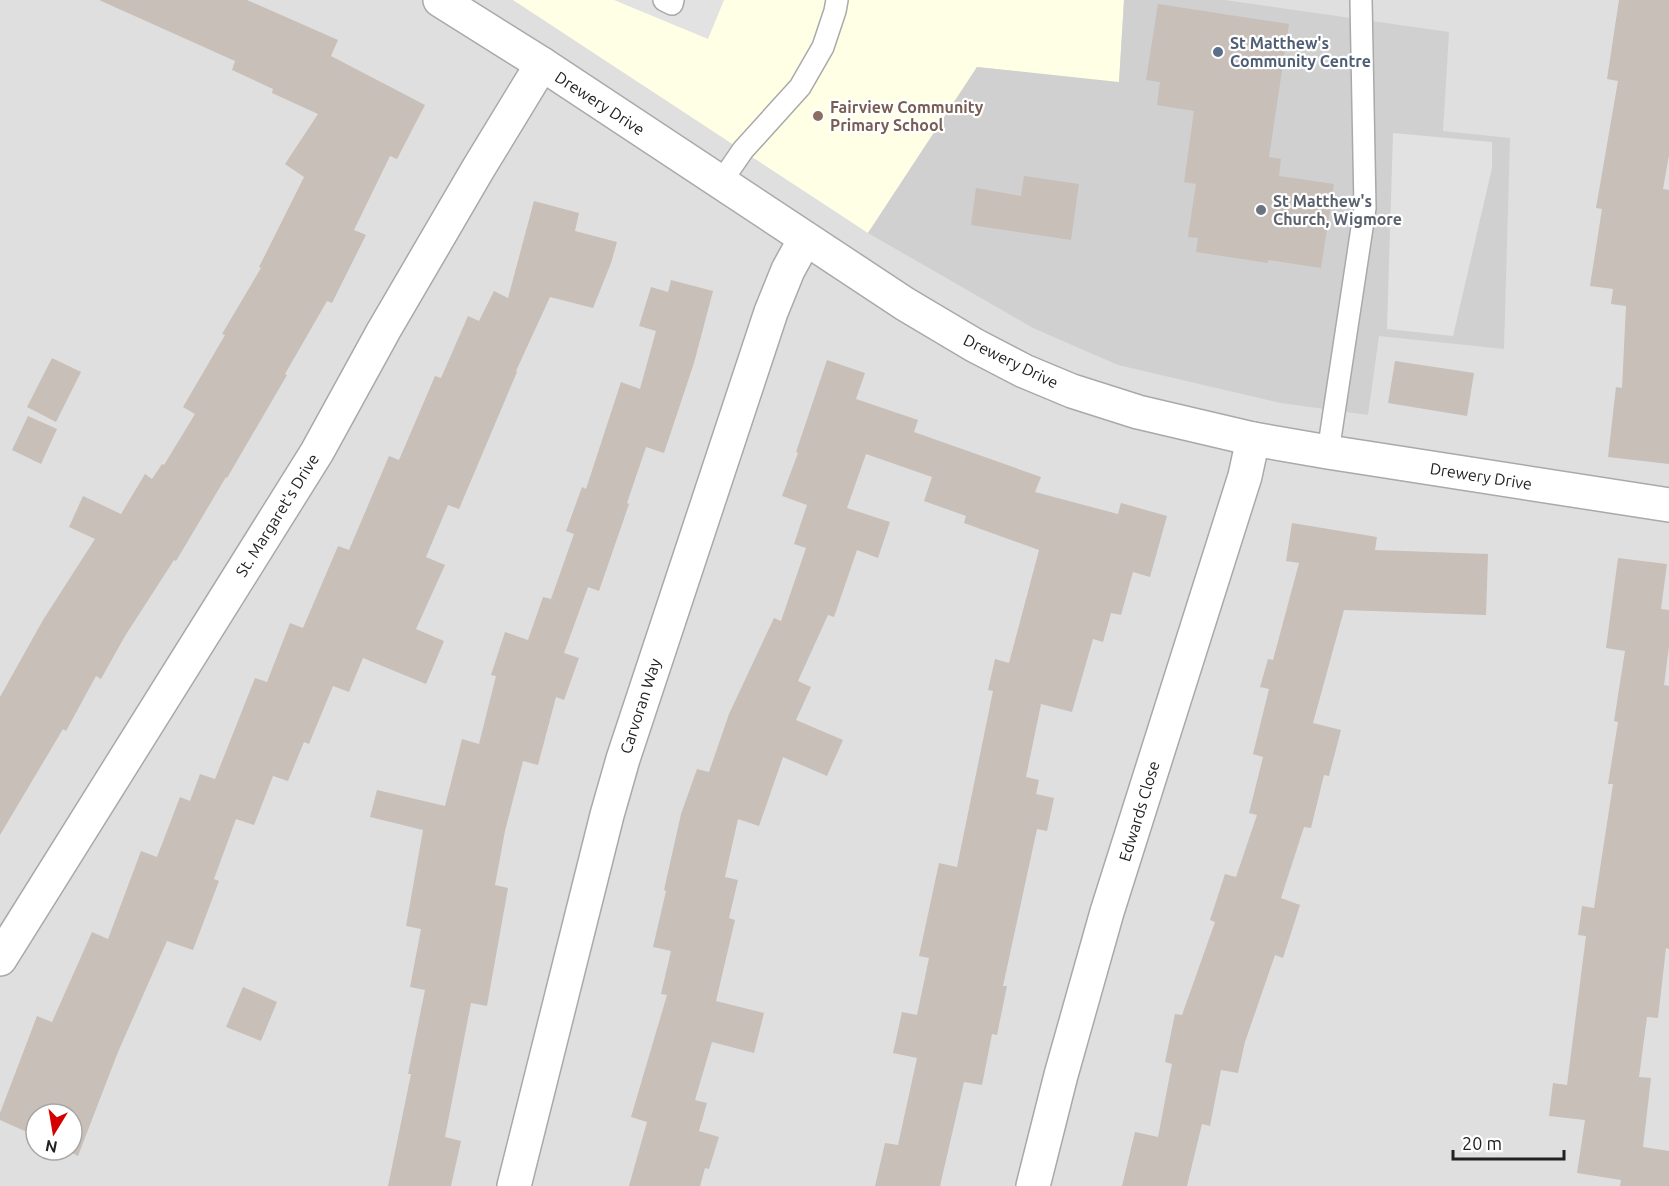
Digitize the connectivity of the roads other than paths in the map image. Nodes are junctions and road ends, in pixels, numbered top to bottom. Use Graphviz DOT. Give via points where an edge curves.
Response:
graph roads {
  1 [pos="440,0"];
  2 [pos="664,0"];
  3 [pos="673,0"];
  4 [pos="837,0"];
  5 [pos="1361,0"];
  6 [pos="542,64"];
  7 [pos="721,182"];
  8 [pos="805,239"];
  9 [pos="1253,439"];
  10 [pos="1328,452"];
  11 [pos="1669,505"];
  12 [pos="0,959"];
  13 [pos="514,1186"];
  14 [pos="1033,1186"];
  1 -- 6 [label="street, Drewery Drive"];
  2 -- 3 [label="lane" via="672,4"];
  4 -- 7 [label="lane" via="823,47 800,87 743,150"];
  5 -- 10 [label="lane" via="1365,208"];
  6 -- 7 [label="street, Drewery Drive"];
  6 -- 12 [label="street, St. Margaret's Drive" via="384,330 317,452"];
  7 -- 8 [label="street, Drewery Drive"];
  8 -- 9 [label="street, Drewery Drive" via="905,304 1024,371 1138,412"];
  8 -- 13 [label="street, Carvoran Way" via="771,312 623,759"];
  9 -- 10 [label="street, Drewery Drive"];
  9 -- 14 [label="street, Edwards Close" via="1232,520 1107,912"];
  10 -- 11 [label="street, Drewery Drive"];
}
